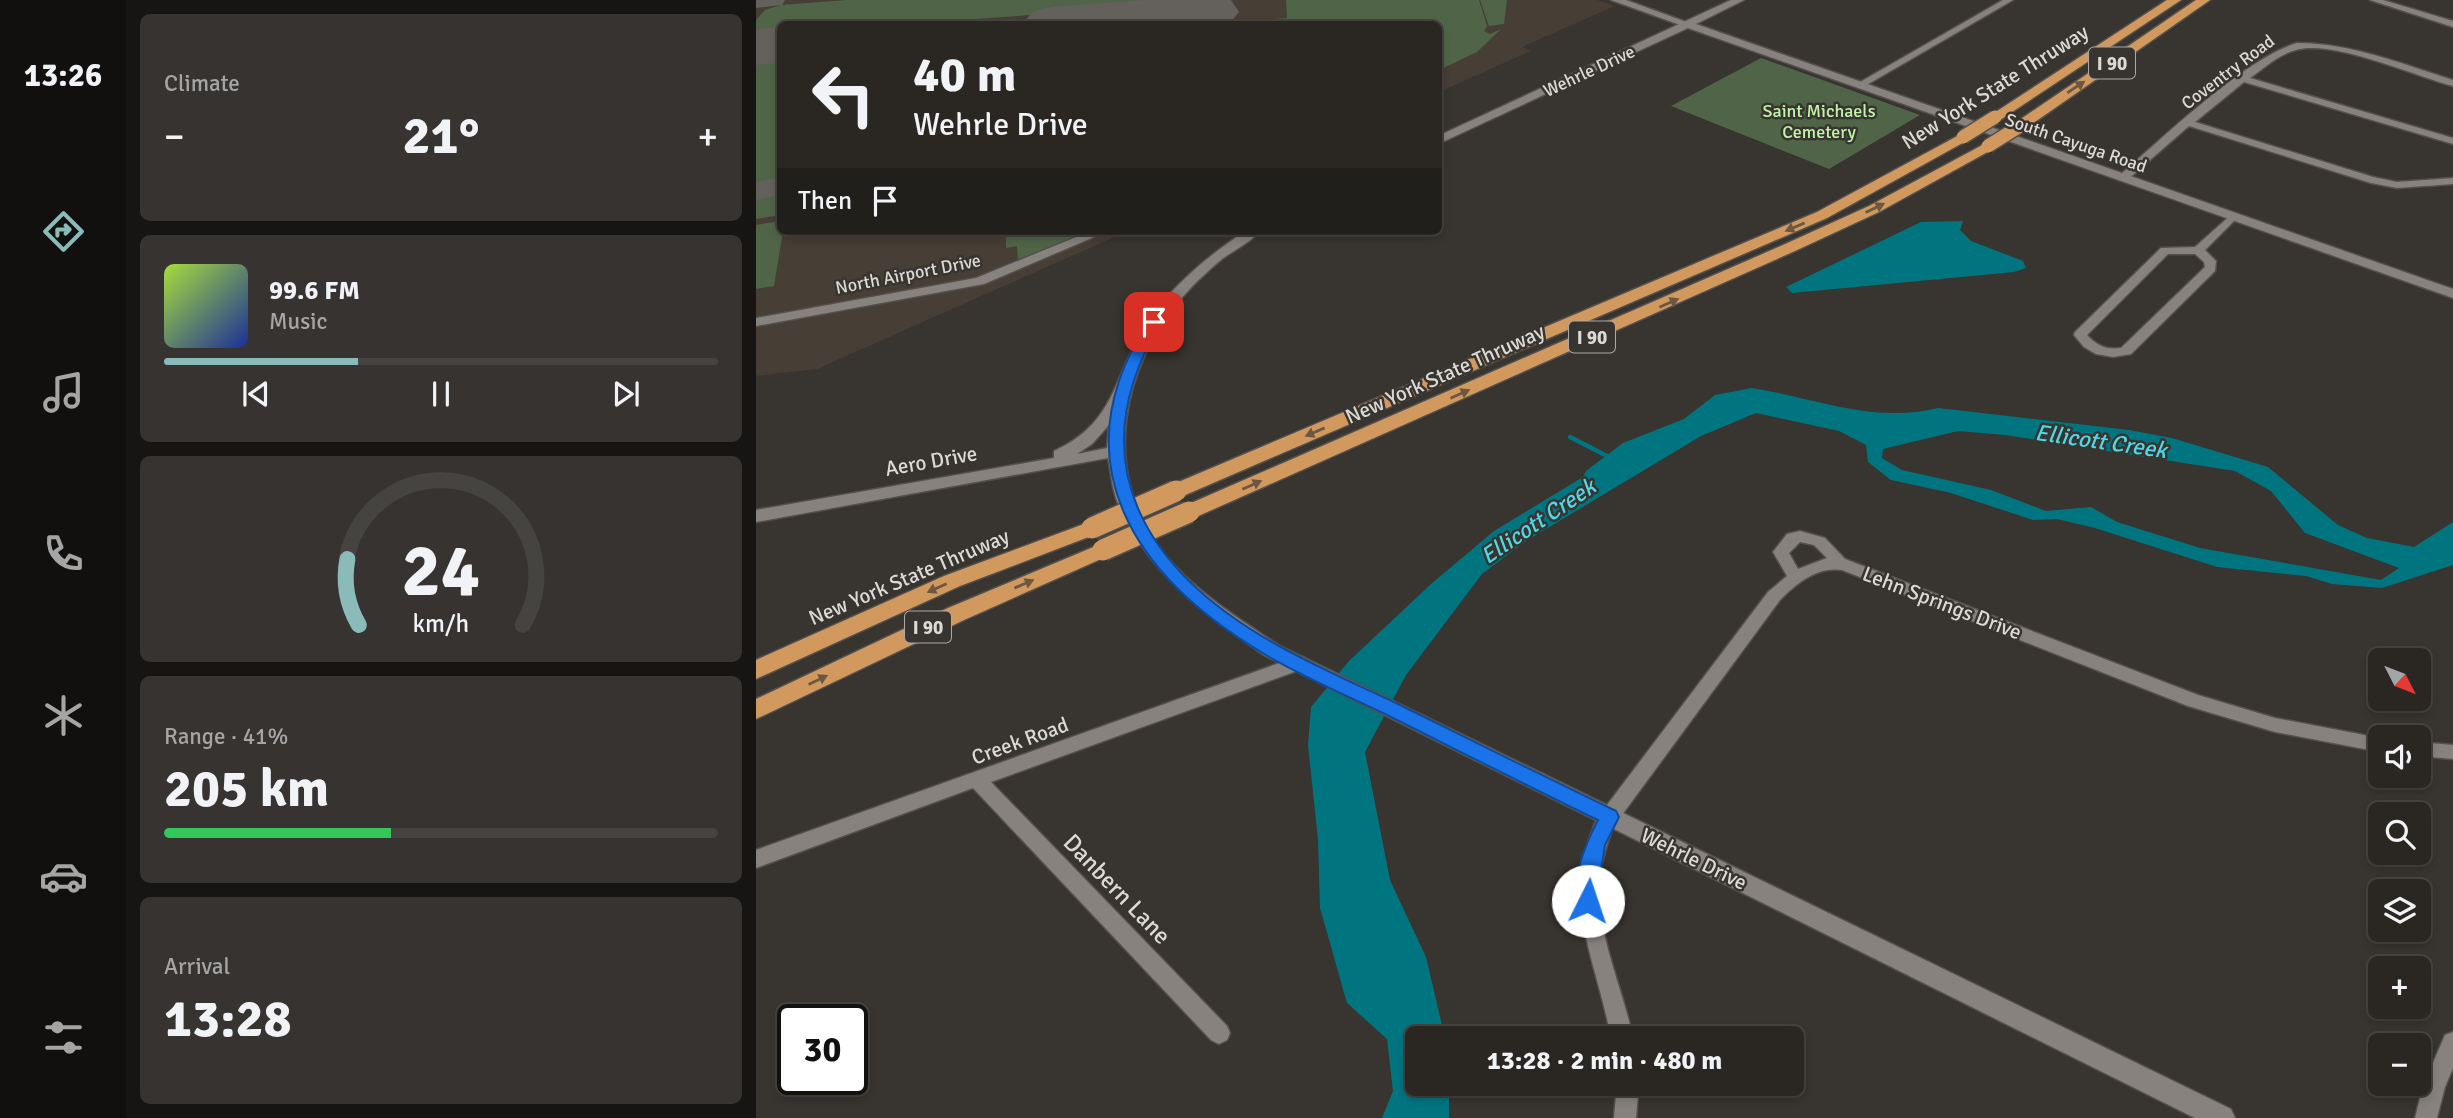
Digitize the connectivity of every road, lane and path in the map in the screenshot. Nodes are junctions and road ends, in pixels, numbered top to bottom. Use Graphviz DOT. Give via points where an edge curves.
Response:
graph roads {
  1 [pos="1616,0"];
  2 [pos="1738,0"];
  3 [pos="2009,0"];
  4 [pos="2175,0"];
  5 [pos="2204,0"];
  6 [pos="2374,0"];
  7 [pos="1688,24"];
  8 [pos="2453,24"];
  9 [pos="2243,79"];
  10 [pos="2453,82"];
  11 [pos="1860,85"];
  12 [pos="2189,123"];
  13 [pos="1442,139"];
  14 [pos="2453,141"];
  15 [pos="2123,178"];
  16 [pos="2453,181"];
  17 [pos="2232,217"];
  18 [pos="1092,235"];
  19 [pos="1248,235"];
  20 [pos="2197,250"];
  21 [pos="2453,295"];
  22 [pos="756,322"];
  23 [pos="1122,390"];
  24 [pos="1115,452"];
  25 [pos="1035,465"];
  26 [pos="756,516"];
  27 [pos="1839,563"];
  28 [pos="1796,578"];
  29 [pos="1299,663"];
  30 [pos="756,670"];
  31 [pos="756,710"];
  32 [pos="2368,743"];
  33 [pos="2431,750"];
  34 [pos="2453,752"];
  35 [pos="978,781"];
  36 [pos="1610,817"];
  37 [pos="756,859"];
  38 [pos="1619,1026"];
  39 [pos="1220,1033"];
  40 [pos="2453,1043"];
  41 [pos="1627,1096"];
  42 [pos="1625,1118"];
  43 [pos="2222,1118"];
  44 [pos="2426,1118"];
  1 -- 7 [label="street, South Cayuga Road"];
  2 -- 7 [label="street, Wehrle Drive"];
  3 -- 11 [label="street"];
  4 -- 30 [label="highway, New York State Thruway / I 90, one-way, bridge" via="1963,137 1822,215 1092,528 952,581"];
  31 -- 5 [label="highway, New York State Thruway / I 90, one-way, bridge" via="956,614 1874,209 2020,126"];
  6 -- 8 [label="street"];
  7 -- 11 [label="street, South Cayuga Road"];
  7 -- 13 [label="street, Wehrle Drive"];
  9 -- 10 [label="street, Coventry Road" via="2281,50 2304,46 2330,48"];
  9 -- 12 [label="street, Coventry Road"];
  9 -- 14 [label="street"];
  11 -- 15 [label="street, South Cayuga Road"];
  12 -- 15 [label="street, Coventry Road"];
  12 -- 16 [label="street" via="2371,180 2398,185"];
  15 -- 17 [label="street, South Cayuga Road"];
  17 -- 20 [label="street"];
  17 -- 21 [label="street, South Cayuga Road"];
  18 -- 22 [label="street, North Airport Drive" via="979,281"];
  19 -- 23 [label="street, Wehrle Drive" via="1203,267 1167,303 1139,347"];
  20 -- 20 [label="street" via="2210,261 2211,268 2126,351 2108,353 2085,342 2080,335 2165,251"];
  23 -- 24 [label="street, Wehrle Drive"];
  23 -- 25 [label="street" via="1100,431 1086,443"];
  24 -- 25 [label="street, Aero Drive"];
  24 -- 29 [label="street, Wehrle Drive" via="1116,471 1132,516 1167,566 1196,597 1227,620"];
  25 -- 26 [label="street, Aero Drive"];
  27 -- 28 [label="street, Lehn Springs Drive"];
  27 -- 28 [label="street" via="1822,541 1807,536 1791,538 1781,552"];
  27 -- 32 [label="street, Lehn Springs Drive" via="2194,701 2274,725"];
  28 -- 36 [label="street, Lehn Springs Drive" via="1774,596"];
  29 -- 35 [label="street, Creek Road"];
  29 -- 36 [label="street, Wehrle Drive"];
  33 -- 34 [label="street"];
  35 -- 37 [label="street, Creek Road"];
  35 -- 39 [label="street, Danbern Lane"];
  36 -- 38 [label="street, Lehn Springs Drive" via="1595,844 1588,901"];
  36 -- 43 [label="street, Wehrle Drive"];
  40 -- 44 [label="street"];
  41 -- 42 [label="street"];
}
